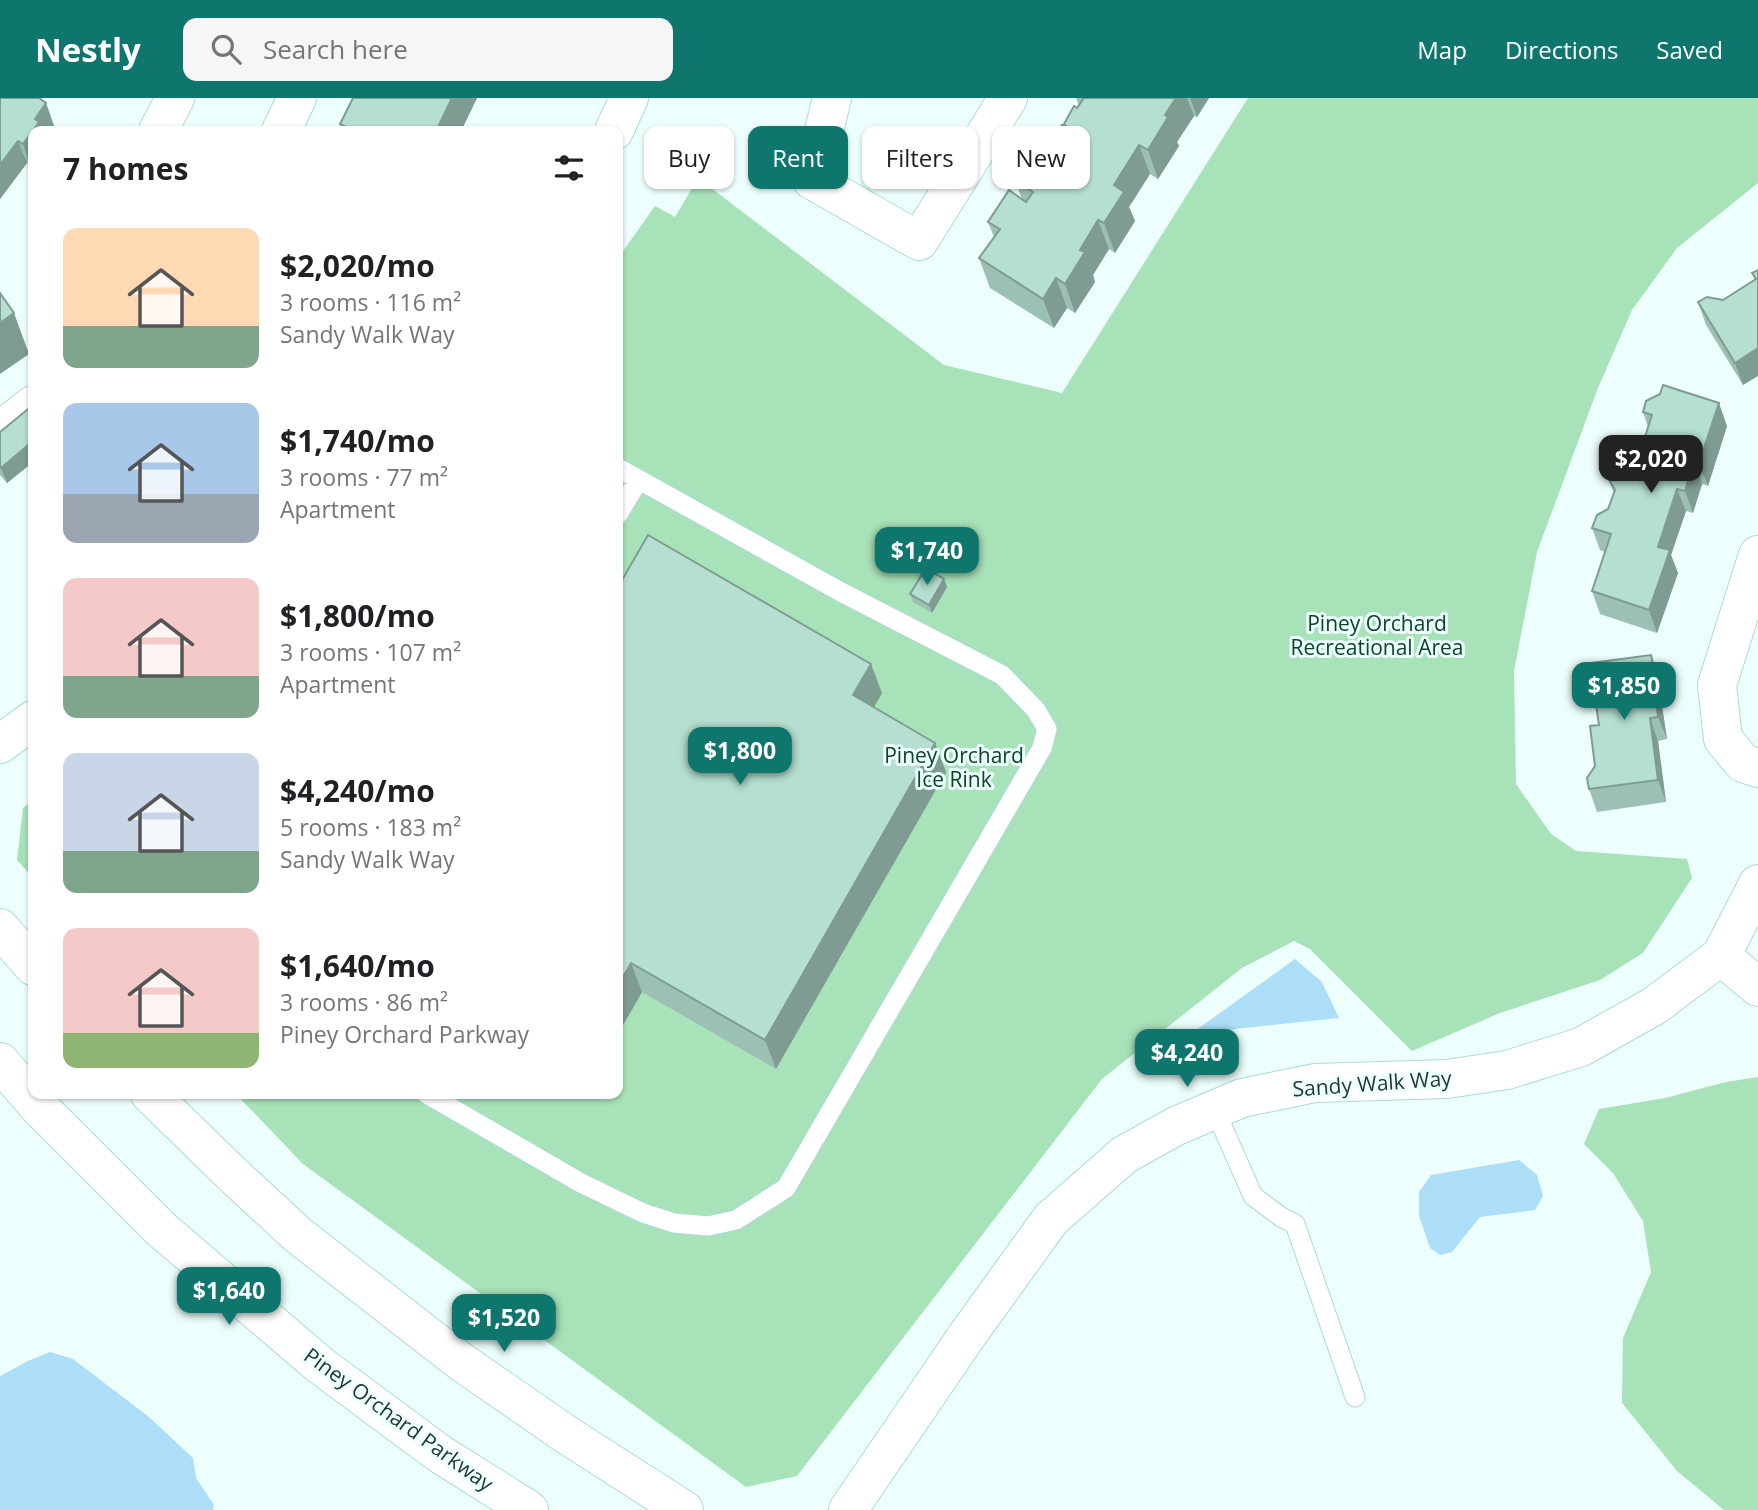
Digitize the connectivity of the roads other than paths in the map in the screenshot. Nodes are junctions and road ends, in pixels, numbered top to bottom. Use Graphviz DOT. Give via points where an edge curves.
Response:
graph roads {
  1 [pos="174,98"];
  2 [pos="297,98"];
  3 [pos="629,98"];
  4 [pos="832,98"];
  5 [pos="1008,98"];
  6 [pos="160,126"];
  7 [pos="283,126"];
  8 [pos="616,126"];
  9 [pos="28,409"];
  10 [pos="0,431"];
  11 [pos="623,471"];
  12 [pos="639,481"];
  13 [pos="623,506"];
  14 [pos="1758,555"];
  15 [pos="28,724"];
  16 [pos="0,744"];
  17 [pos="1758,768"];
  18 [pos="1758,884"];
  19 [pos="0,928"];
  20 [pos="1721,956"];
  21 [pos="28,960"];
  22 [pos="1758,987"];
  23 [pos="0,1062"];
  24 [pos="28,1094"];
  25 [pos="32,1099"];
  26 [pos="155,1099"];
  27 [pos="436,1099"];
  28 [pos="1214,1110"];
  29 [pos="1355,1397"];
  30 [pos="528,1510"];
  31 [pos="684,1510"];
  32 [pos="848,1510"];
  1 -- 6 [label="street"];
  2 -- 7 [label="street"];
  3 -- 8 [label="street"];
  4 -- 5 [label="street" via="812,180 919,241"];
  9 -- 10 [label="street"];
  11 -- 12 [label="lane"];
  12 -- 13 [label="lane"];
  12 -- 27 [label="lane" via="1002,675 1036,710 1047,729 1042,748 786,1188 736,1220 708,1226 674,1223 643,1213 581,1183"];
  14 -- 17 [label="street" via="1717,685 1723,739 1743,763"];
  15 -- 16 [label="street"];
  18 -- 20 [label="street, Sandy Walk Way"];
  19 -- 21 [label="street"];
  20 -- 22 [label="street"];
  20 -- 28 [label="street, Sandy Walk Way" via="1654,1006 1581,1047 1507,1070 1447,1079 1315,1083 1242,1098"];
  23 -- 24 [label="street, Piney Orchard Parkway"];
  25 -- 30 [label="street, Piney Orchard Parkway" via="162,1230 320,1365 440,1454"];
  26 -- 31 [label="street" via="298,1234 460,1361"];
  28 -- 29 [label="lane" via="1254,1196 1295,1224"];
  28 -- 32 [label="street, Sandy Walk Way" via="1124,1155 1051,1219"];
}
